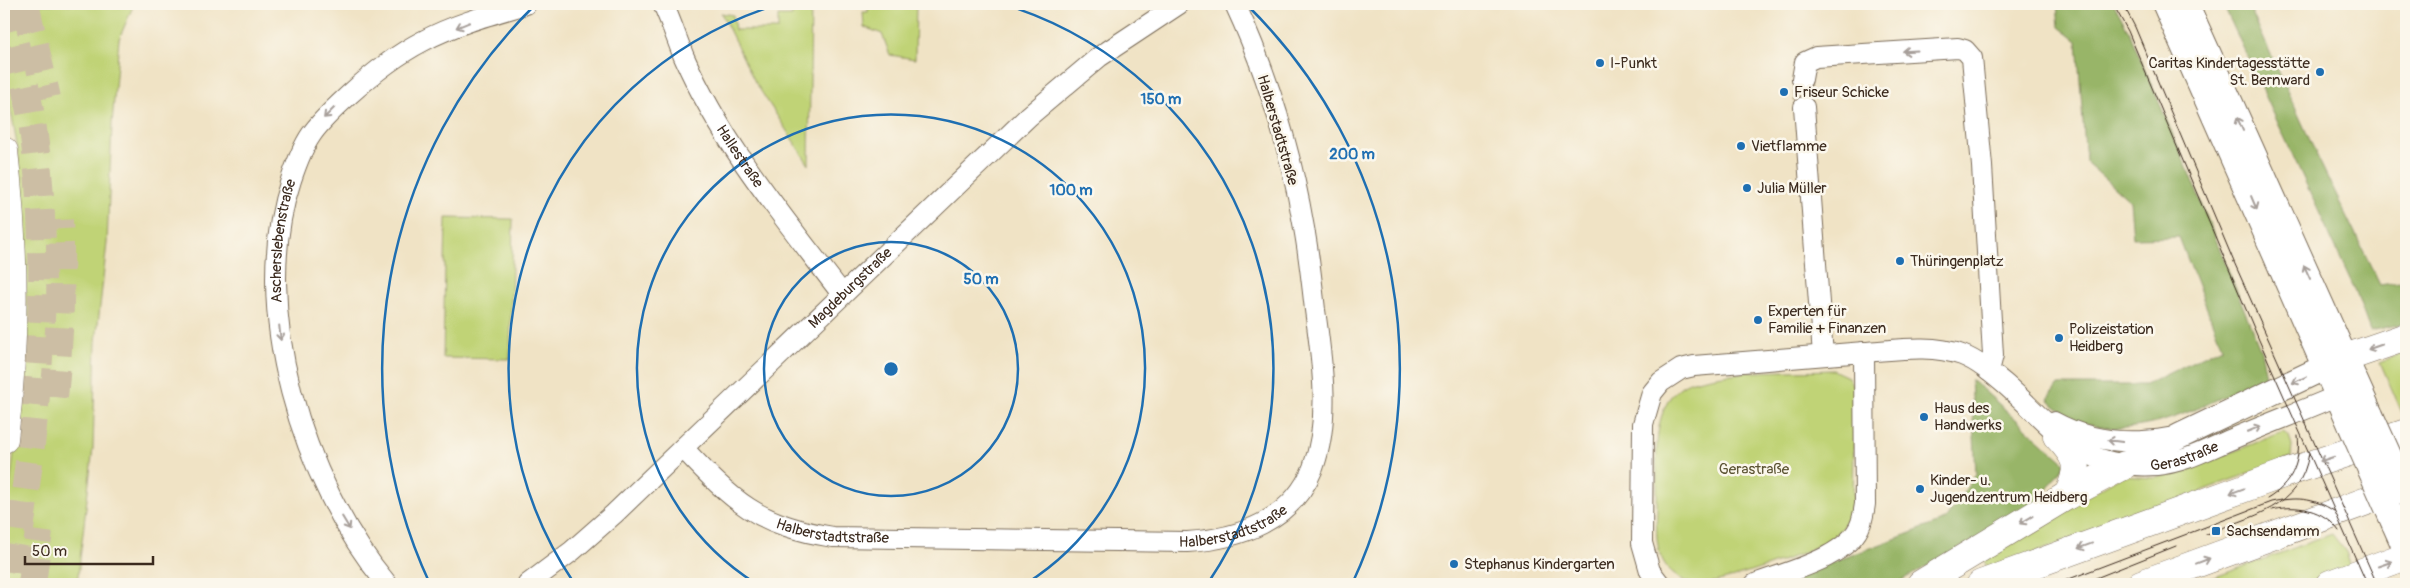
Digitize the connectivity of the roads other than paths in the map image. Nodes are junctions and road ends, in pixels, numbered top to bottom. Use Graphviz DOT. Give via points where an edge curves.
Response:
graph roads {
  1 [pos="526,4"];
  2 [pos="664,4"];
  3 [pos="1179,4"];
  4 [pos="1235,4"];
  5 [pos="2164,4"];
  6 [pos="2186,4"];
  7 [pos="1802,79"];
  8 [pos="1804,107"];
  9 [pos="4,151"];
  10 [pos="842,294"];
  11 [pos="2406,337"];
  12 [pos="1864,352"];
  13 [pos="1823,355"];
  14 [pos="2335,363"];
  15 [pos="1990,371"];
  16 [pos="2348,392"];
  17 [pos="2037,413"];
  18 [pos="2361,421"];
  19 [pos="2406,433"];
  20 [pos="2058,436"];
  21 [pos="2180,436"];
  22 [pos="4,439"];
  23 [pos="683,448"];
  24 [pos="2125,466"];
  25 [pos="2406,486"];
  26 [pos="2406,494"];
  27 [pos="2068,495"];
  28 [pos="2406,550"];
  29 [pos="2406,556"];
  30 [pos="387,584"];
  31 [pos="528,584"];
  32 [pos="1660,584"];
  33 [pos="1755,584"];
  34 [pos="1922,584"];
  35 [pos="1981,584"];
  36 [pos="2141,584"];
  37 [pos="2330,584"];
  1 -- 30 [label="street, Ascherslebenstraße, one-way" via="424,40 375,71 326,116 311,136 297,164 279,225 277,304 292,396 324,480 343,517"];
  2 -- 10 [label="street, Hallestraße" via="684,57 721,126 772,203"];
  3 -- 10 [label="street, Magdeburgstraße" via="1100,57 1056,93"];
  4 -- 23 [label="street, Halberstadtstraße" via="1253,46 1283,136 1304,228 1322,373 1321,431 1315,461 1295,498 1280,514 1229,537 1187,542 833,537 800,532 761,517 724,490"];
  5 -- 14 [label="street, one-way"];
  14 -- 6 [label="street, one-way"];
  15 -- 7 [label="street, one-way" via="1993,354 1972,58 1958,48 1816,57 1805,62"];
  8 -- 13 [label="street"];
  9 -- 22 [label="highway" via="13,281 12,349"];
  10 -- 23 [label="street, Magdeburgstraße"];
  11 -- 14 [label="highway, one-way"];
  12 -- 13 [label="street, Gerastraße"];
  12 -- 15 [label="street, Gerastraße" via="1950,351"];
  12 -- 33 [label="street" via="1866,504 1861,525 1852,538 1829,556"];
  13 -- 32 [label="street, Gerastraße" via="1694,366 1670,375 1652,393 1643,424 1642,543 1650,571"];
  14 -- 16 [label="street"];
  14 -- 21 [label="street, Gerastraße, one-way"];
  15 -- 17 [label="street, Gerastraße"];
  16 -- 18 [label="street"];
  24 -- 16 [label="street, Gerastraße, one-way" via="2158,465 2189,457"];
  17 -- 20 [label="street, Gerastraße"];
  21 -- 17 [label="street, Gerastraße, one-way" via="2140,442 2104,440 2060,426"];
  18 -- 26 [label="street, bridge"];
  18 -- 28 [label="street, bridge" via="2394,524"];
  19 -- 35 [label="highway, one-way" via="2283,474"];
  20 -- 24 [label="street, Gerastraße" via="2091,456"];
  20 -- 27 [label="highway" via="2070,450 2076,464 2075,480"];
  21 -- 24 [label="street"];
  23 -- 31 [label="street, Magdeburgstraße" via="572,551"];
  24 -- 27 [label="highway"];
  36 -- 25 [label="highway, one-way"];
  27 -- 34 [label="highway, one-way"];
  37 -- 29 [label="highway, one-way"];
}
